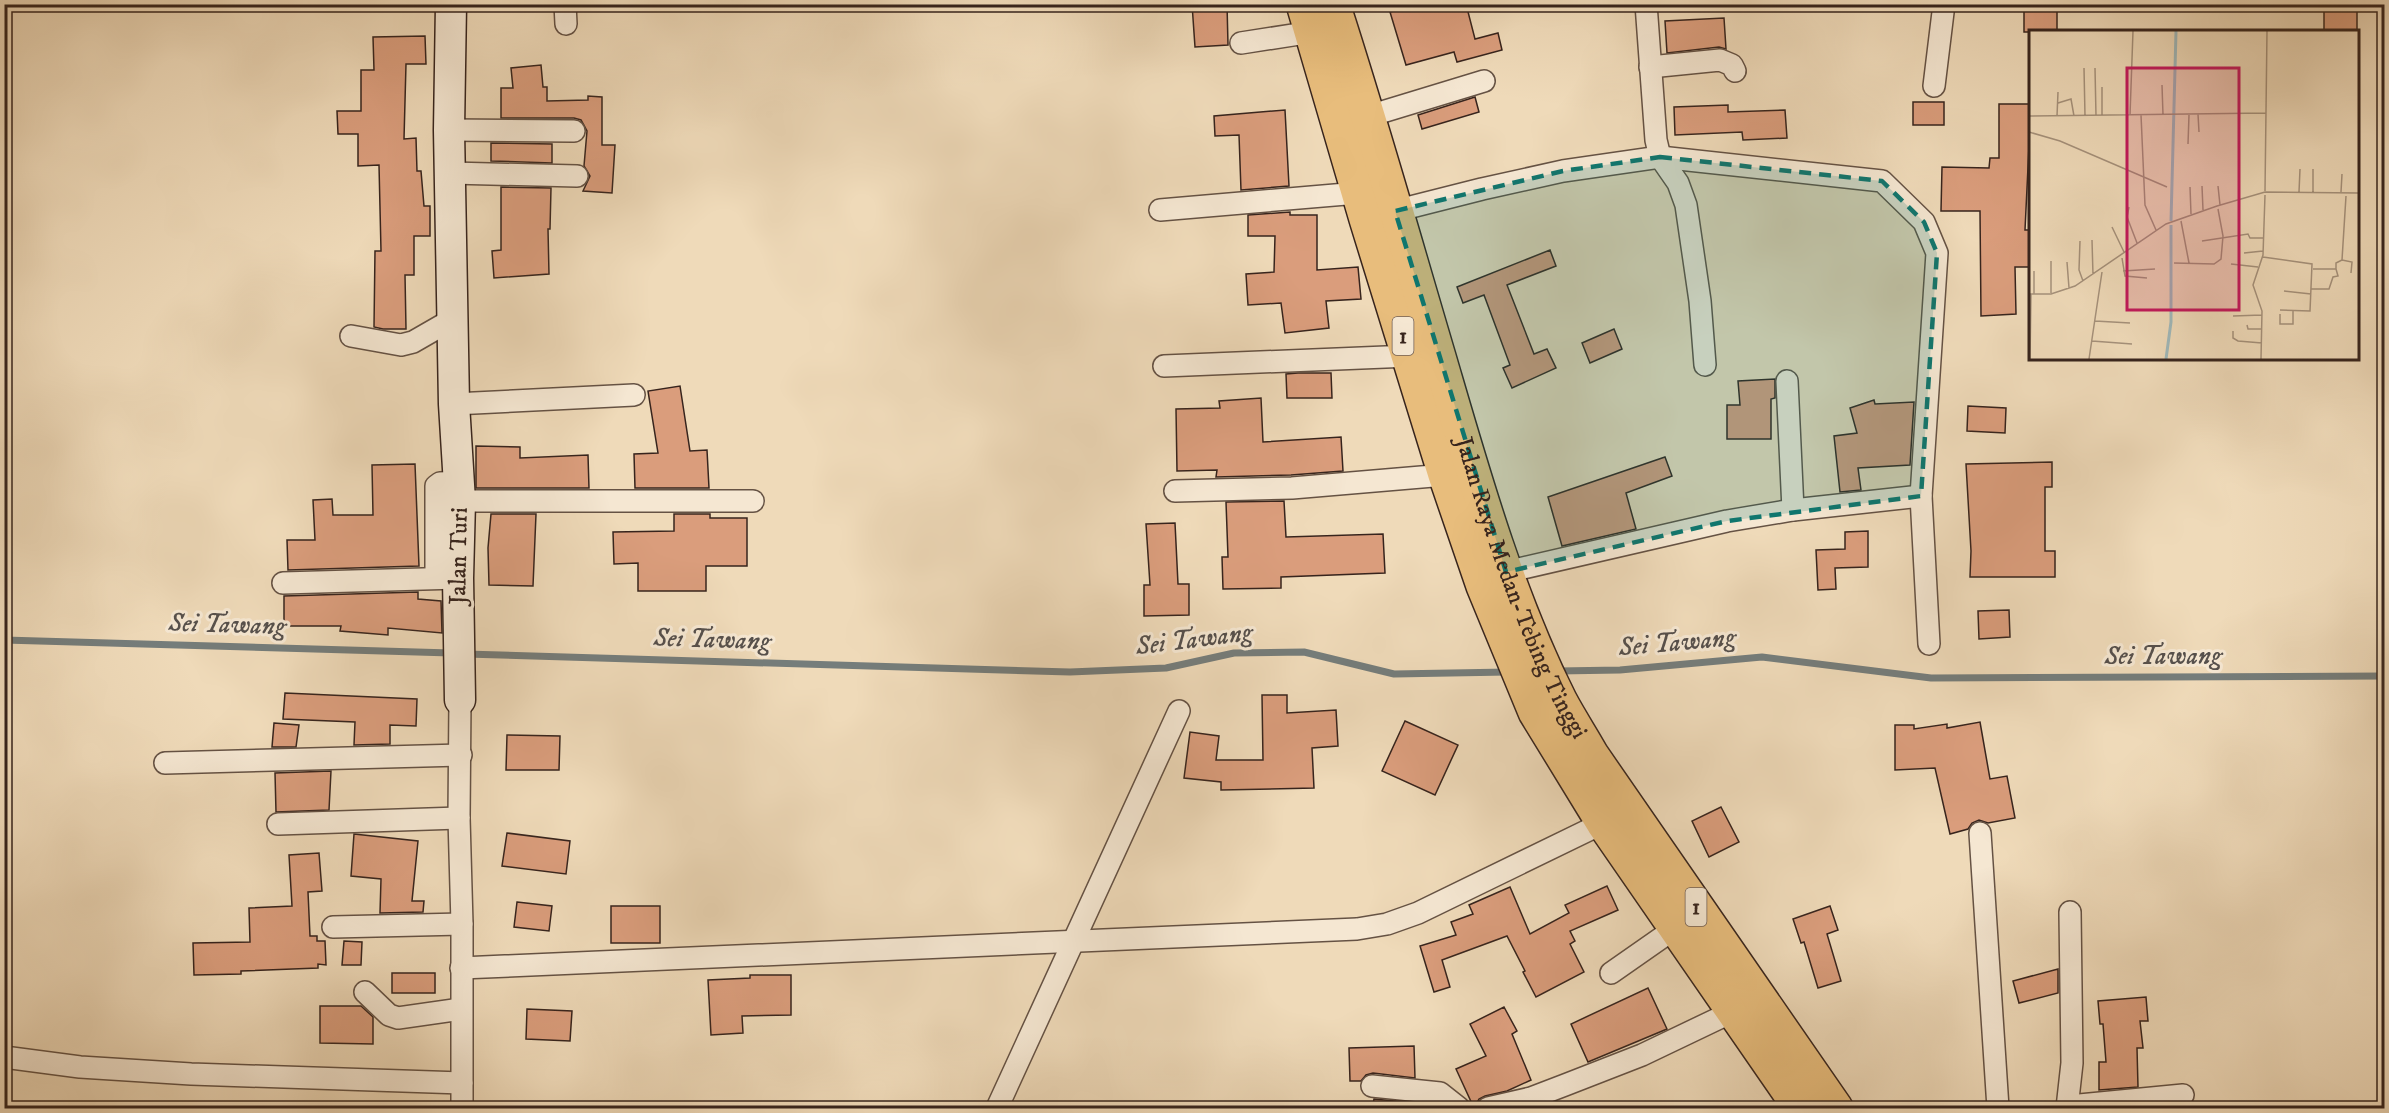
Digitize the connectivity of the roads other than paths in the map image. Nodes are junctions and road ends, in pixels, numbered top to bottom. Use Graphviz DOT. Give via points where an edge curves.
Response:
graph roads {
  1 [pos="451,4"];
  2 [pos="1333,4"];
  3 [pos="1646,4"];
  4 [pos="1944,4"];
  5 [pos="1308,18"];
  6 [pos="1241,43"];
  7 [pos="1650,67"];
  8 [pos="1735,71"];
  9 [pos="1484,81"];
  10 [pos="1934,86"];
  11 [pos="1369,116"];
  12 [pos="449,130"];
  13 [pos="574,131"];
  14 [pos="1660,157"];
  15 [pos="451,173"];
  16 [pos="577,176"];
  17 [pos="1380,196"];
  18 [pos="1160,210"];
  19 [pos="453,319"];
  20 [pos="351,336"];
  21 [pos="1410,356"];
  22 [pos="1706,365"];
  23 [pos="1164,366"];
  24 [pos="1786,381"];
  25 [pos="634,395"];
  26 [pos="454,404"];
  27 [pos="1445,475"];
  28 [pos="1175,491"];
  29 [pos="459,492"];
  30 [pos="1921,496"];
  31 [pos="753,501"];
  32 [pos="1793,510"];
  33 [pos="1506,572"];
  34 [pos="447,578"];
  35 [pos="283,584"];
  36 [pos="1929,644"];
  37 [pos="1527,658"];
  38 [pos="460,700"];
  39 [pos="1548,706"];
  40 [pos="1179,711"];
  41 [pos="461,755"];
  42 [pos="165,763"];
  43 [pos="459,819"];
  44 [pos="1603,823"];
  45 [pos="278,824"];
  46 [pos="1980,833"];
  47 [pos="2070,912"];
  48 [pos="462,924"];
  49 [pos="333,927"];
  50 [pos="1674,929"];
  51 [pos="1074,939"];
  52 [pos="462,968"];
  53 [pos="1611,973"];
  54 [pos="365,992"];
  55 [pos="462,1009"];
  56 [pos="1734,1011"];
  57 [pos="4,1057"];
  58 [pos="462,1083"];
  59 [pos="1372,1086"];
  60 [pos="2183,1095"];
  61 [pos="2068,1107"];
  62 [pos="462,1108"];
  63 [pos="997,1108"];
  64 [pos="1459,1108"];
  65 [pos="1488,1108"];
  66 [pos="1800,1108"];
  67 [pos="1836,1108"];
  68 [pos="1998,1108"];
  1 -- 12 [label="street, Jalan Turi"];
  2 -- 11 [label="highway, Jalan Raya Medan-Tebing Tinggi / 1"];
  3 -- 7 [label="street"];
  4 -- 10 [label="street"];
  5 -- 6 [label="street"];
  5 -- 17 [label="highway, Jalan Raya Medan-Tebing Tinggi / 1"];
  7 -- 8 [label="street" via="1720,60 1732,65"];
  7 -- 14 [label="street"];
  9 -- 11 [label="street"];
  11 -- 17 [label="highway, Jalan Raya Medan-Tebing Tinggi / 1"];
  12 -- 13 [label="street"];
  12 -- 15 [label="street, Jalan Turi"];
  14 -- 17 [label="street"];
  14 -- 22 [label="street" via="1678,183 1686,205"];
  14 -- 30 [label="street" via="1882,181 1924,222 1937,253"];
  15 -- 16 [label="street"];
  15 -- 19 [label="street, Jalan Turi"];
  17 -- 18 [label="street"];
  17 -- 21 [label="highway, Jalan Raya Medan-Tebing Tinggi / 1"];
  17 -- 33 [label="highway, Jalan Raya Medan-Tebing Tinggi / 1"];
  19 -- 20 [label="street" via="401,345"];
  19 -- 26 [label="street, Jalan Turi"];
  21 -- 23 [label="street"];
  21 -- 27 [label="highway, Jalan Raya Medan-Tebing Tinggi / 1"];
  24 -- 32 [label="street"];
  25 -- 26 [label="street"];
  26 -- 29 [label="street, Jalan Turi"];
  27 -- 28 [label="street" via="1292,488"];
  27 -- 37 [label="highway, Jalan Raya Medan-Tebing Tinggi / 1" via="1483,586"];
  29 -- 31 [label="street"];
  29 -- 34 [label="street, Jalan Turi"];
  30 -- 32 [label="street"];
  30 -- 36 [label="street"];
  32 -- 33 [label="street" via="1727,521"];
  33 -- 37 [label="highway, Jalan Raya Medan-Tebing Tinggi / 1"];
  34 -- 35 [label="street"];
  34 -- 38 [label="street, Jalan Turi" via="458,643"];
  37 -- 39 [label="highway, Jalan Raya Medan-Tebing Tinggi / 1"];
  38 -- 41 [label="street, Jalan Turi"];
  39 -- 44 [label="highway, Jalan Raya Medan-Tebing Tinggi / 1"];
  39 -- 67 [label="highway, Jalan Raya Medan-Tebing Tinggi / 1" via="1592,755"];
  40 -- 51 [label="street"];
  41 -- 42 [label="street"];
  41 -- 43 [label="street, Jalan Turi"];
  43 -- 45 [label="street"];
  43 -- 48 [label="street, Jalan Turi"];
  44 -- 50 [label="highway, Jalan Raya Medan-Tebing Tinggi / 1"];
  44 -- 51 [label="street" via="1418,913 1387,924"];
  46 -- 68 [label="street"];
  47 -- 61 [label="street" via="2072,1063"];
  48 -- 49 [label="street"];
  48 -- 52 [label="street, Jalan Turi"];
  50 -- 53 [label="street"];
  50 -- 56 [label="highway, Jalan Raya Medan-Tebing Tinggi / 1"];
  51 -- 52 [label="street"];
  51 -- 63 [label="street"];
  52 -- 55 [label="street, Jalan Turi"];
  54 -- 55 [label="street" via="389,1016 398,1018"];
  55 -- 58 [label="street, Jalan Turi"];
  56 -- 65 [label="street" via="1598,1072 1531,1098"];
  56 -- 66 [label="highway, Jalan Raya Medan-Tebing Tinggi / 1"];
  57 -- 58 [label="street" via="80,1067"];
  58 -- 62 [label="street, Jalan Turi"];
  59 -- 64 [label="street" via="1440,1093"];
  60 -- 61 [label="street"];
}
